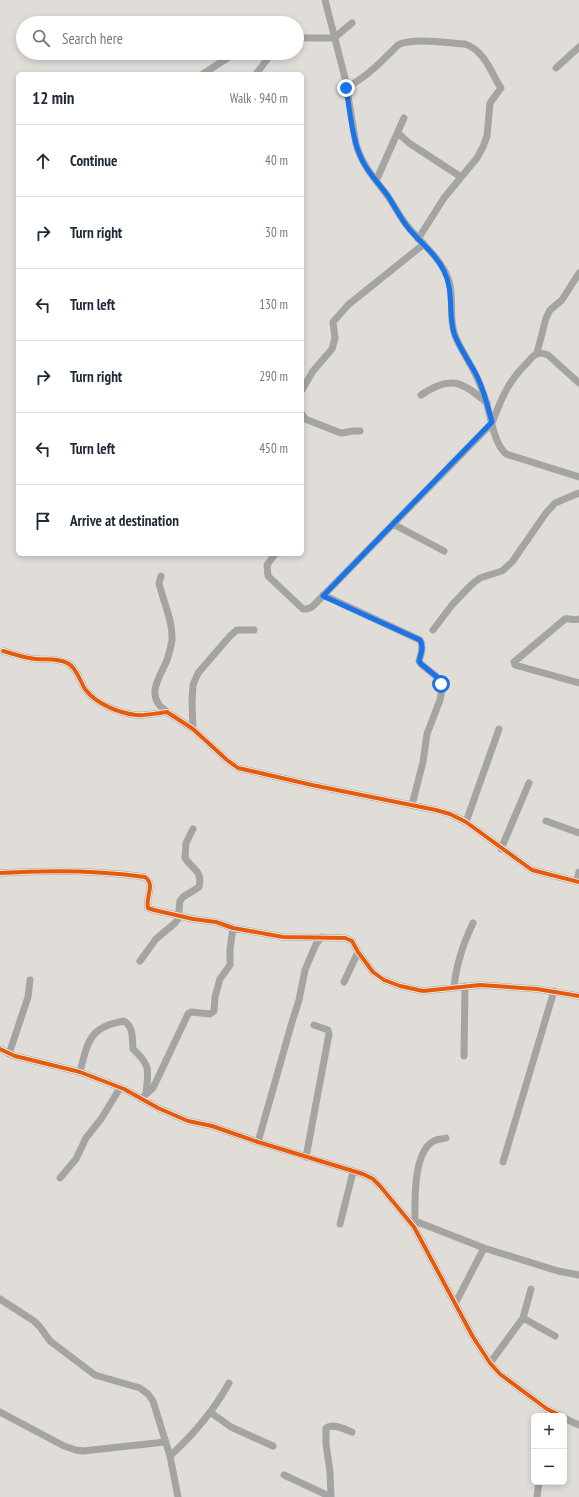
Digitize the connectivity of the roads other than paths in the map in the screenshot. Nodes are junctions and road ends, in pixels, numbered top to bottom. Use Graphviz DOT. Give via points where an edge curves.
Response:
graph roads {
  1 [pos="325,0"];
  2 [pos="352,22"];
  3 [pos="304,38"];
  4 [pos="334,38"];
  5 [pos="579,47"];
  6 [pos="224,60"];
  7 [pos="267,60"];
  8 [pos="556,68"];
  9 [pos="206,72"];
  10 [pos="258,72"];
  11 [pos="346,88"];
  12 [pos="404,118"];
  13 [pos="398,133"];
  14 [pos="461,177"];
  15 [pos="376,181"];
  16 [pos="418,238"];
  17 [pos="424,244"];
  18 [pos="579,273"];
  19 [pos="537,353"];
  20 [pos="579,383"];
  21 [pos="304,387"];
  22 [pos="421,395"];
  23 [pos="487,403"];
  24 [pos="304,417"];
  25 [pos="492,422"];
  26 [pos="360,431"];
  27 [pos="579,477"];
  28 [pos="579,492"];
  29 [pos="393,524"];
  30 [pos="444,551"];
  31 [pos="274,556"];
  32 [pos="160,576"];
  33 [pos="323,596"];
  34 [pos="579,619"];
  35 [pos="254,630"];
  36 [pos="433,630"];
  37 [pos="3,651"];
  38 [pos="579,683"];
  39 [pos="167,712"];
  40 [pos="193,728"];
  41 [pos="499,729"];
  42 [pos="529,783"];
  43 [pos="412,806"];
  44 [pos="546,821"];
  45 [pos="466,822"];
  46 [pos="193,829"];
  47 [pos="579,833"];
  48 [pos="501,849"];
  49 [pos="579,872"];
  50 [pos="0,873"];
  51 [pos="578,881"];
  52 [pos="178,916"];
  53 [pos="472,924"];
  54 [pos="233,928"];
  55 [pos="322,937"];
  56 [pos="358,952"];
  57 [pos="140,961"];
  58 [pos="30,980"];
  59 [pos="344,982"];
  60 [pos="465,986"];
  61 [pos="454,988"];
  62 [pos="554,991"];
  63 [pos="579,996"];
  64 [pos="314,1025"];
  65 [pos="0,1049"];
  66 [pos="9,1054"];
  67 [pos="464,1056"];
  68 [pos="80,1072"];
  69 [pos="120,1088"];
  70 [pos="144,1097"];
  71 [pos="446,1138"];
  72 [pos="258,1142"];
  73 [pos="306,1157"];
  74 [pos="504,1162"];
  75 [pos="353,1172"];
  76 [pos="60,1178"];
  77 [pos="340,1224"];
  78 [pos="415,1224"];
  79 [pos="484,1248"];
  80 [pos="579,1275"];
  81 [pos="531,1288"];
  82 [pos="0,1299"];
  83 [pos="455,1304"];
  84 [pos="523,1318"];
  85 [pos="555,1336"];
  86 [pos="490,1363"];
  87 [pos="229,1383"];
  88 [pos="0,1412"];
  89 [pos="210,1412"];
  90 [pos="553,1413"];
  91 [pos="567,1420"];
  92 [pos="579,1426"];
  93 [pos="352,1432"];
  94 [pos="165,1442"];
  95 [pos="273,1446"];
  96 [pos="170,1456"];
  97 [pos="284,1475"];
  98 [pos="539,1485"];
  99 [pos="178,1497"];
  100 [pos="331,1497"];
  101 [pos="537,1497"];
  1 -- 4 [label="street"];
  2 -- 4 [label="street"];
  3 -- 4 [label="street"];
  4 -- 11 [label="street"];
  5 -- 8 [label="street"];
  6 -- 9 [label="street"];
  7 -- 10 [label="street"];
  11 -- 14 [label="street" via="373,70 403,42 465,44 478,51 501,88 490,103 487,136 483,147"];
  11 -- 15 [label="street" via="359,154"];
  12 -- 13 [label="street"];
  13 -- 14 [label="street"];
  13 -- 15 [label="street"];
  14 -- 16 [label="street"];
  15 -- 16 [label="street"];
  16 -- 17 [label="street"];
  17 -- 21 [label="street" via="335,318 332,322 335,338 332,349 313,371"];
  17 -- 23 [label="street" via="444,269 449,281 451,317 455,334 478,378"];
  18 -- 19 [label="street" via="562,300 550,310"];
  19 -- 20 [label="street" via="548,355"];
  19 -- 25 [label="street" via="515,375"];
  22 -- 23 [label="street" via="442,383 451,382 474,392"];
  23 -- 25 [label="street"];
  24 -- 26 [label="street" via="341,433"];
  25 -- 27 [label="street" via="497,442 506,454"];
  25 -- 29 [label="street"];
  28 -- 36 [label="street" via="555,503 512,562 502,571 480,578 471,584"];
  29 -- 30 [label="street"];
  29 -- 33 [label="street"];
  31 -- 33 [label="street" via="268,565 268,576 303,609 312,607"];
  32 -- 39 [label="street" via="172,638 167,661 158,678 155,697 158,704"];
  33 -- 43 [label="street" via="420,640 422,648 419,661 441,684 440,700 427,734"];
  34 -- 38 [label="street" via="565,619 514,662 515,665"];
  35 -- 40 [label="street" via="237,630 198,673 192,701"];
  37 -- 39 [label="street" via="70,665 85,689 100,703 136,715"];
  39 -- 40 [label="street"];
  40 -- 43 [label="street" via="238,768"];
  41 -- 45 [label="street"];
  42 -- 48 [label="street"];
  43 -- 45 [label="street" via="450,814"];
  44 -- 47 [label="street"];
  45 -- 48 [label="street"];
  46 -- 52 [label="street" via="186,843 185,858 195,868 200,882 199,887 183,896"];
  48 -- 51 [label="street" via="532,870"];
  49 -- 51 [label="street"];
  50 -- 52 [label="street" via="109,873 145,877 149,880 150,886 148,908"];
  52 -- 54 [label="street" via="216,922"];
  52 -- 57 [label="street" via="175,923 156,939"];
  53 -- 61 [label="street" via="463,943"];
  54 -- 55 [label="street" via="283,937"];
  54 -- 70 [label="street" via="230,965 220,979 214,1011 210,1014 188,1014 153,1088"];
  55 -- 56 [label="street" via="345,938 352,941"];
  55 -- 72 [label="street" via="316,944 305,970 299,1000"];
  56 -- 59 [label="street"];
  56 -- 61 [label="street" via="373,972 384,980 423,991"];
  58 -- 66 [label="street" via="28,998"];
  60 -- 61 [label="street"];
  60 -- 62 [label="street"];
  60 -- 67 [label="street"];
  62 -- 63 [label="street"];
  62 -- 74 [label="street"];
  64 -- 73 [label="street" via="325,1028 329,1034"];
  65 -- 66 [label="street"];
  66 -- 68 [label="street"];
  68 -- 69 [label="street"];
  68 -- 70 [label="street" via="85,1052 94,1033 124,1021 130,1026 133,1049 142,1056 148,1070 149,1077"];
  69 -- 70 [label="street"];
  69 -- 76 [label="street" via="86,1138 76,1160"];
  70 -- 72 [label="street" via="158,1108 188,1121 212,1126"];
  71 -- 78 [label="street" via="429,1145 420,1160"];
  72 -- 73 [label="street"];
  73 -- 75 [label="street"];
  75 -- 77 [label="street"];
  75 -- 78 [label="street" via="373,1179"];
  78 -- 79 [label="street"];
  78 -- 83 [label="street"];
  79 -- 80 [label="street"];
  79 -- 83 [label="street"];
  81 -- 84 [label="street"];
  82 -- 94 [label="street" via="34,1322 50,1341 95,1375 129,1384 148,1394 153,1401"];
  83 -- 86 [label="street"];
  84 -- 85 [label="street"];
  84 -- 86 [label="street"];
  86 -- 90 [label="street" via="500,1374"];
  87 -- 89 [label="street"];
  88 -- 94 [label="street" via="76,1450"];
  89 -- 95 [label="street" via="231,1427"];
  89 -- 96 [label="street"];
  91 -- 92 [label="street"];
  93 -- 100 [label="street" via="333,1426 326,1428"];
  94 -- 96 [label="street"];
  96 -- 99 [label="street"];
  97 -- 100 [label="street"];
  98 -- 101 [label="street"];
}
